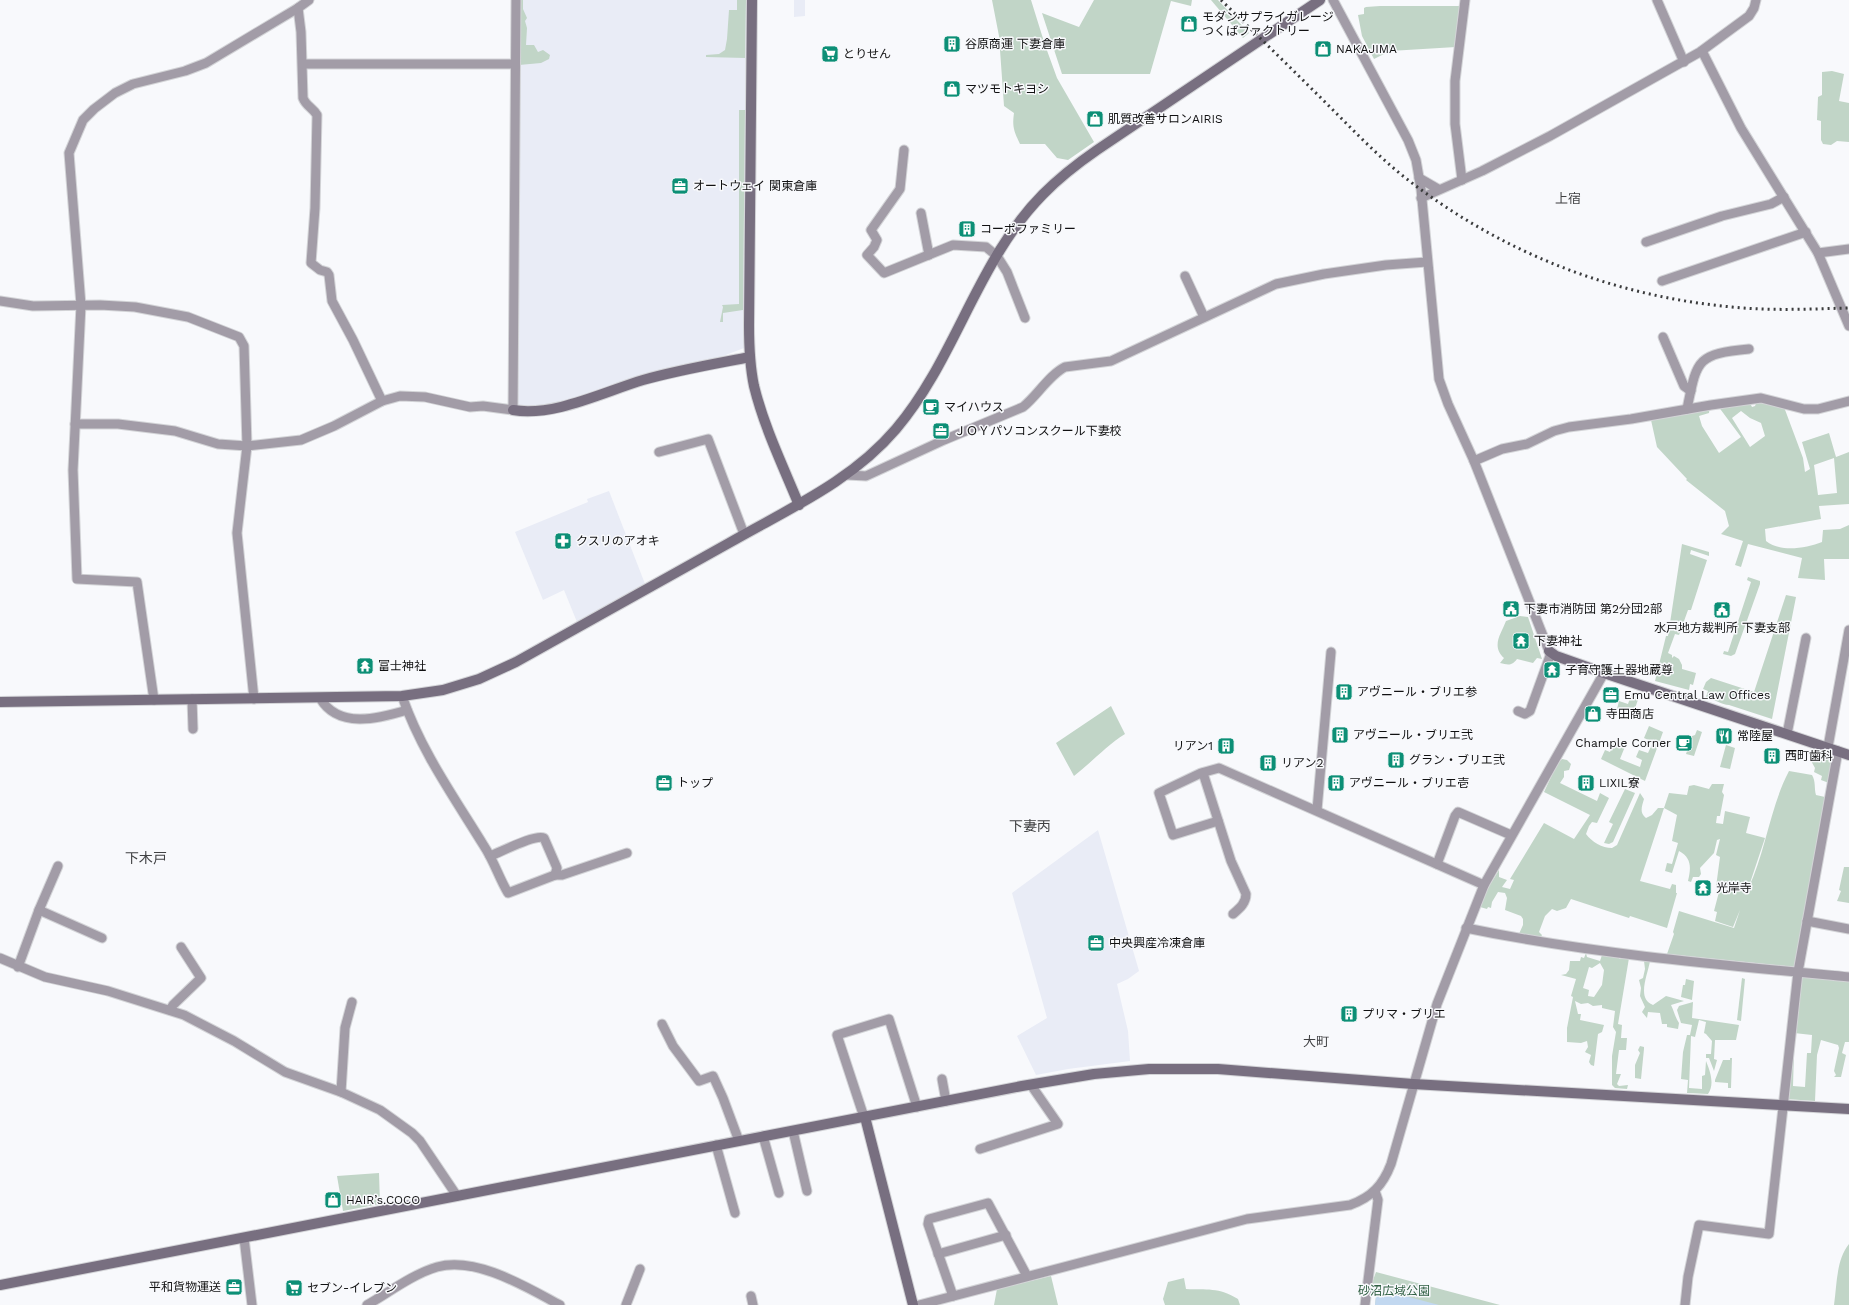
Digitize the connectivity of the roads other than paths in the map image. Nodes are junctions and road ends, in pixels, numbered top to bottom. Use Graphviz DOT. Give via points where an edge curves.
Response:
graph roads {
  1 [pos="309,0"];
  2 [pos="516,0"];
  3 [pos="752,0"];
  4 [pos="1320,0"];
  5 [pos="1332,0"];
  6 [pos="1465,0"];
  7 [pos="1657,0"];
  8 [pos="1756,0"];
  9 [pos="298,8"];
  10 [pos="1702,51"];
  11 [pos="1684,62"];
  12 [pos="303,64"];
  13 [pos="515,64"];
  14 [pos="904,150"];
  15 [pos="1419,178"];
  16 [pos="1462,180"];
  17 [pos="1438,189"];
  18 [pos="1784,197"];
  19 [pos="1422,198"];
  20 [pos="921,213"];
  21 [pos="1806,232"];
  22 [pos="1646,242"];
  23 [pos="1849,249"];
  24 [pos="1818,253"];
  25 [pos="929,255"];
  26 [pos="997,256"];
  27 [pos="1427,262"];
  28 [pos="1185,276"];
  29 [pos="1662,281"];
  30 [pos="0,301"];
  31 [pos="81,305"];
  32 [pos="1204,317"];
  33 [pos="1026,318"];
  34 [pos="1849,326"];
  35 [pos="1663,337"];
  36 [pos="1749,349"];
  37 [pos="750,357"];
  38 [pos="1691,391"];
  39 [pos="382,401"];
  40 [pos="1849,401"];
  41 [pos="1687,409"];
  42 [pos="513,410"];
  43 [pos="75,424"];
  44 [pos="248,446"];
  45 [pos="659,452"];
  46 [pos="1474,461"];
  47 [pos="847,475"];
  48 [pos="798,505"];
  49 [pos="744,534"];
  50 [pos="1849,630"];
  51 [pos="1806,638"];
  52 [pos="1331,652"];
  53 [pos="1550,652"];
  54 [pos="1604,673"];
  55 [pos="402,696"];
  56 [pos="320,698"];
  57 [pos="192,699"];
  58 [pos="254,699"];
  59 [pos="154,700"];
  60 [pos="0,702"];
  61 [pos="406,710"];
  62 [pos="1518,711"];
  63 [pos="192,729"];
  64 [pos="1787,734"];
  65 [pos="1828,748"];
  66 [pos="1838,751"];
  67 [pos="1849,755"];
  68 [pos="1203,773"];
  69 [pos="1317,810"];
  70 [pos="1218,821"];
  71 [pos="1511,835"];
  72 [pos="627,853"];
  73 [pos="490,856"];
  74 [pos="1437,864"];
  75 [pos="58,866"];
  76 [pos="556,875"];
  77 [pos="1484,885"];
  78 [pos="39,910"];
  79 [pos="1233,914"];
  80 [pos="1807,921"];
  81 [pos="1466,928"];
  82 [pos="1849,929"];
  83 [pos="102,938"];
  84 [pos="182,947"];
  85 [pos="0,958"];
  86 [pos="18,967"];
  87 [pos="1798,972"];
  88 [pos="1849,977"];
  89 [pos="352,1002"];
  90 [pos="170,1010"];
  91 [pos="662,1024"];
  92 [pos="942,1079"];
  93 [pos="1413,1084"];
  94 [pos="1030,1085"];
  95 [pos="340,1092"];
  96 [pos="946,1101"];
  97 [pos="1784,1106"];
  98 [pos="917,1107"];
  99 [pos="1849,1109"];
  100 [pos="865,1117"];
  101 [pos="793,1131"];
  102 [pos="763,1136"];
  103 [pos="739,1141"];
  104 [pos="716,1145"];
  105 [pos="980,1149"];
  106 [pos="807,1191"];
  107 [pos="1375,1191"];
  108 [pos="779,1192"];
  109 [pos="457,1196"];
  110 [pos="735,1213"];
  111 [pos="1006,1235"];
  112 [pos="244,1238"];
  113 [pos="938,1254"];
  114 [pos="640,1269"];
  115 [pos="1028,1276"];
  116 [pos="0,1285"];
  117 [pos="751,1296"];
  118 [pos="953,1296"];
  119 [pos="252,1305"];
  120 [pos="366,1305"];
  121 [pos="560,1305"];
  122 [pos="626,1305"];
  123 [pos="753,1305"];
  124 [pos="914,1305"];
  125 [pos="919,1305"];
  126 [pos="1365,1305"];
  127 [pos="1686,1305"];
  1 -- 9 [label="street"];
  2 -- 13 [label="street"];
  3 -- 37 [label="street"];
  4 -- 26 [label="street" via="1061,176 1030,208"];
  5 -- 15 [label="street" via="1408,140 1416,160"];
  6 -- 16 [label="street" via="1455,81 1455,124"];
  7 -- 11 [label="street"];
  8 -- 10 [label="street" via="1749,16"];
  9 -- 12 [label="street"];
  9 -- 31 [label="street" via="206,63 134,84 115,93 83,120 69,154"];
  10 -- 11 [label="street"];
  10 -- 18 [label="street" via="1741,128"];
  11 -- 16 [label="street" via="1550,136"];
  12 -- 13 [label="street"];
  12 -- 39 [label="street" via="303,98 305,104 317,115 311,263 329,275 332,301"];
  13 -- 42 [label="street"];
  14 -- 25 [label="street" via="900,189 871,230 877,240 867,255 884,273"];
  15 -- 17 [label="street"];
  15 -- 19 [label="street"];
  16 -- 17 [label="street"];
  17 -- 19 [label="street"];
  18 -- 21 [label="street"];
  18 -- 22 [label="street" via="1771,204 1722,216"];
  19 -- 27 [label="street"];
  20 -- 25 [label="street"];
  21 -- 24 [label="street"];
  21 -- 29 [label="street"];
  23 -- 24 [label="street"];
  24 -- 34 [label="street"];
  25 -- 26 [label="street" via="953,245 986,247"];
  26 -- 33 [label="street" via="1007,272"];
  26 -- 47 [label="street" via="920,396 887,438"];
  27 -- 32 [label="street" via="1386,265 1276,284"];
  27 -- 46 [label="street" via="1439,378"];
  28 -- 32 [label="street"];
  30 -- 31 [label="street" via="33,306"];
  31 -- 43 [label="street"];
  31 -- 44 [label="street" via="135,307 188,317 239,337 244,346"];
  32 -- 47 [label="street" via="1111,361 1065,367 1053,376 1033,399 1016,411 944,440 866,476"];
  35 -- 38 [label="street" via="1684,386"];
  36 -- 38 [label="street" via="1719,353 1702,362 1696,370"];
  37 -- 42 [label="street" via="643,380 558,407 531,411"];
  37 -- 48 [label="street" via="754,386 764,418"];
  38 -- 41 [label="street"];
  39 -- 42 [label="street" via="411,396 445,400 470,407"];
  39 -- 44 [label="street" via="301,440"];
  40 -- 41 [label="street" via="1818,409 1804,409 1761,398"];
  41 -- 46 [label="street" via="1564,428 1527,444"];
  43 -- 44 [label="street" via="118,424 175,431 218,444"];
  43 -- 59 [label="street" via="73,470 77,579 137,582"];
  44 -- 58 [label="street" via="237,533"];
  45 -- 49 [label="street" via="708,439"];
  46 -- 53 [label="street"];
  47 -- 48 [label="street"];
  48 -- 49 [label="street"];
  49 -- 55 [label="street" via="516,662 479,679 444,690"];
  50 -- 65 [label="street"];
  51 -- 64 [label="street"];
  52 -- 69 [label="street"];
  53 -- 54 [label="street"];
  53 -- 62 [label="street" via="1530,711 1525,714"];
  54 -- 64 [label="street"];
  54 -- 71 [label="street"];
  55 -- 56 [label="street"];
  55 -- 61 [label="street"];
  56 -- 58 [label="street"];
  56 -- 61 [label="street" via="332,711 350,718 377,719"];
  57 -- 58 [label="street"];
  57 -- 59 [label="street"];
  57 -- 63 [label="street"];
  59 -- 60 [label="street"];
  61 -- 73 [label="street" via="433,764"];
  64 -- 65 [label="street"];
  65 -- 66 [label="street"];
  66 -- 67 [label="street"];
  66 -- 80 [label="street"];
  68 -- 69 [label="street" via="1219,768"];
  68 -- 70 [label="street"];
  68 -- 70 [label="street" via="1159,793 1165,814 1173,835"];
  69 -- 74 [label="street"];
  70 -- 79 [label="street" via="1231,861 1246,894 1242,906"];
  71 -- 74 [label="street" via="1458,812"];
  71 -- 77 [label="street"];
  72 -- 76 [label="street"];
  73 -- 76 [label="street" via="508,893"];
  73 -- 76 [label="street" via="538,836 542,837 557,868"];
  74 -- 77 [label="street"];
  75 -- 78 [label="street"];
  77 -- 81 [label="street"];
  78 -- 83 [label="street"];
  78 -- 86 [label="street"];
  80 -- 82 [label="street"];
  80 -- 87 [label="street"];
  81 -- 87 [label="street" via="1616,953"];
  81 -- 93 [label="street" via="1437,1004"];
  84 -- 90 [label="street" via="201,978 173,1004"];
  85 -- 86 [label="street"];
  86 -- 90 [label="street" via="45,977 108,991"];
  87 -- 88 [label="street"];
  87 -- 97 [label="street"];
  89 -- 95 [label="street" via="345,1028"];
  90 -- 95 [label="street" via="227,1038 285,1072"];
  91 -- 103 [label="street" via="673,1046 699,1081 712,1075"];
  92 -- 96 [label="street"];
  93 -- 94 [label="street" via="1218,1069 1162,1069 1094,1074"];
  93 -- 97 [label="street"];
  93 -- 107 [label="street" via="1391,1164 1386,1177"];
  94 -- 96 [label="street"];
  94 -- 105 [label="street" via="1058,1124"];
  95 -- 109 [label="street" via="380,1110 412,1133 428,1151"];
  96 -- 98 [label="street"];
  97 -- 99 [label="street"];
  97 -- 127 [label="street" via="1769,1234 1699,1225 1688,1277"];
  98 -- 100 [label="street"];
  98 -- 100 [label="street" via="889,1019 837,1035"];
  100 -- 101 [label="street"];
  100 -- 124 [label="street"];
  101 -- 102 [label="street"];
  101 -- 106 [label="street"];
  102 -- 103 [label="street"];
  102 -- 108 [label="street"];
  103 -- 104 [label="street"];
  104 -- 109 [label="street"];
  104 -- 110 [label="street"];
  107 -- 115 [label="street" via="1350,1205 1247,1220"];
  107 -- 126 [label="street" via="1378,1200"];
  109 -- 112 [label="street"];
  111 -- 113 [label="street"];
  111 -- 113 [label="street" via="988,1203 929,1219 928,1224"];
  111 -- 115 [label="street"];
  112 -- 116 [label="street"];
  112 -- 119 [label="street"];
  113 -- 118 [label="street"];
  114 -- 122 [label="street"];
  115 -- 118 [label="street"];
  117 -- 123 [label="street"];
  118 -- 125 [label="street"];
  120 -- 121 [label="street" via="425,1272 454,1264 480,1268"];
}
